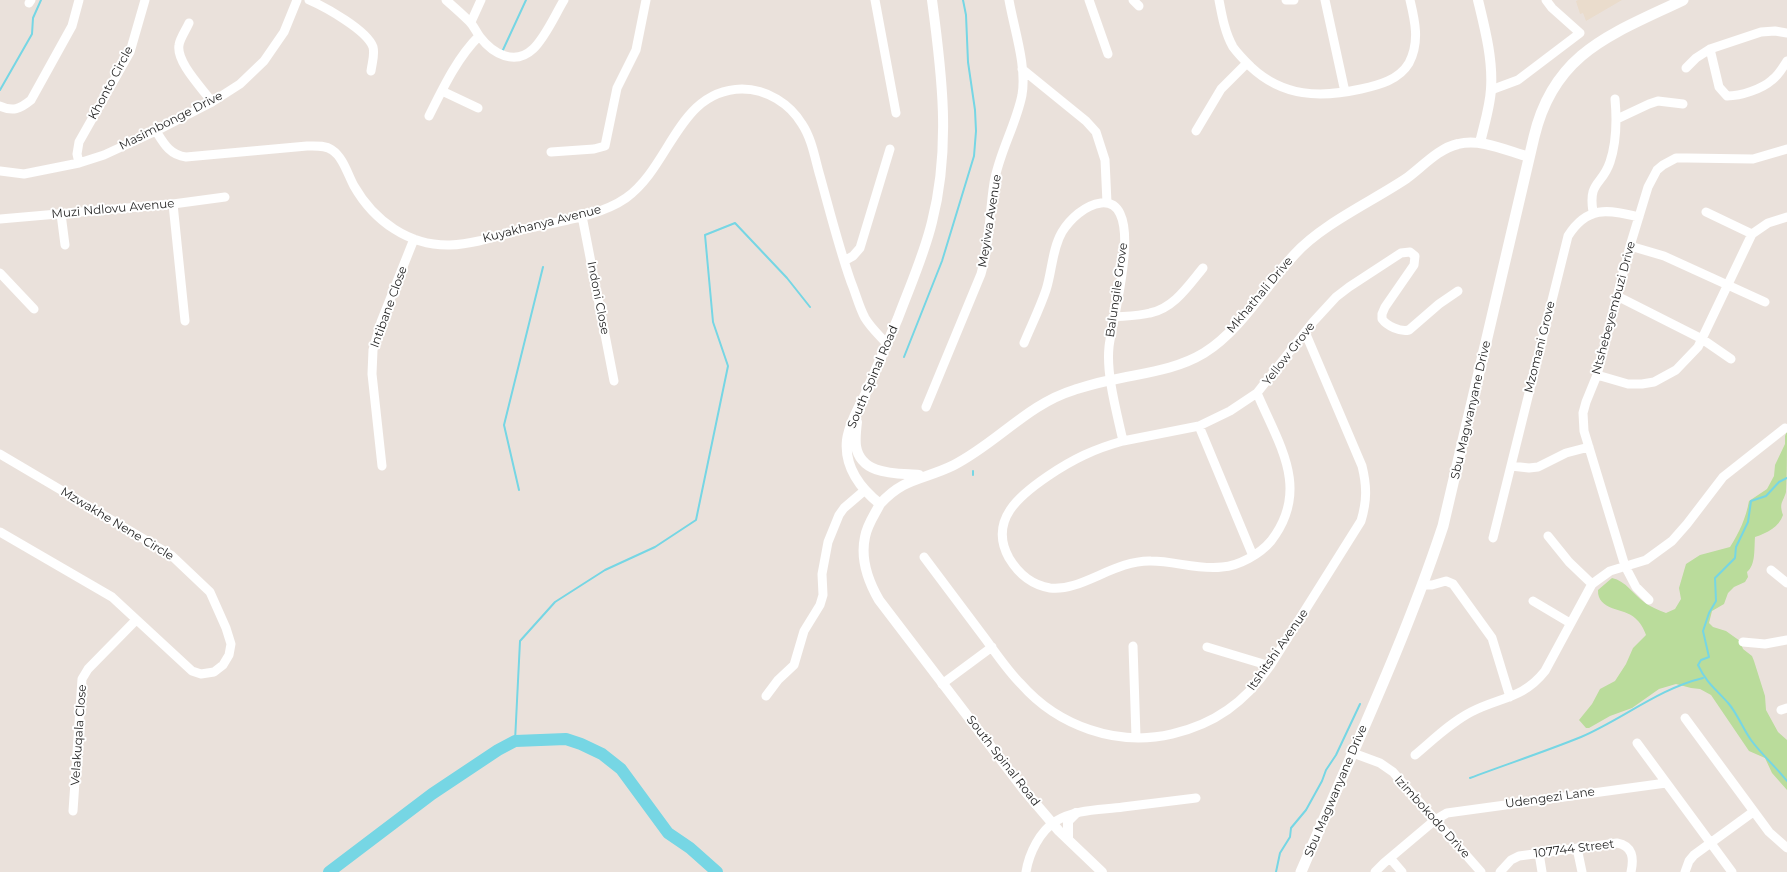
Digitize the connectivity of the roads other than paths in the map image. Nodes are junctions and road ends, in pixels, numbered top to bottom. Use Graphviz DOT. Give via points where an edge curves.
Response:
graph roads {
  1 [pos="79,0"];
  2 [pos="145,0"];
  3 [pos="296,0"];
  4 [pos="309,0"];
  5 [pos="446,0"];
  6 [pos="481,0"];
  7 [pos="564,0"];
  8 [pos="646,0"];
  9 [pos="875,0"];
  10 [pos="932,0"];
  11 [pos="1009,0"];
  12 [pos="1089,0"];
  13 [pos="1218,0"];
  14 [pos="1286,0"];
  15 [pos="1294,0"];
  16 [pos="1325,0"];
  17 [pos="1410,0"];
  18 [pos="1478,0"];
  19 [pos="1546,0"];
  20 [pos="1683,0"];
  21 [pos="471,22"];
  22 [pos="189,24"];
  23 [pos="1787,33"];
  24 [pos="479,36"];
  25 [pos="1710,49"];
  26 [pos="1108,54"];
  27 [pos="1787,61"];
  28 [pos="1247,63"];
  29 [pos="1686,68"];
  30 [pos="1022,69"];
  31 [pos="371,71"];
  32 [pos="1491,90"];
  33 [pos="442,91"];
  34 [pos="1345,92"];
  35 [pos="1615,99"];
  36 [pos="212,102"];
  37 [pos="1683,104"];
  38 [pos="0,106"];
  39 [pos="478,108"];
  40 [pos="896,113"];
  41 [pos="429,116"];
  42 [pos="1617,120"];
  43 [pos="156,131"];
  44 [pos="1196,131"];
  45 [pos="1480,143"];
  46 [pos="890,149"];
  47 [pos="1787,149"];
  48 [pos="551,152"];
  49 [pos="1529,157"];
  50 [pos="79,163"];
  51 [pos="0,171"];
  52 [pos="225,197"];
  53 [pos="1107,203"];
  54 [pos="173,204"];
  55 [pos="1593,212"];
  56 [pos="1706,212"];
  57 [pos="61,214"];
  58 [pos="582,216"];
  59 [pos="1639,217"];
  60 [pos="1787,217"];
  61 [pos="0,219"];
  62 [pos="1752,234"];
  63 [pos="414,239"];
  64 [pos="65,245"];
  65 [pos="1630,246"];
  66 [pos="844,261"];
  67 [pos="1203,268"];
  68 [pos="0,273"];
  69 [pos="1728,285"];
  70 [pos="1458,291"];
  71 [pos="1617,296"];
  72 [pos="1765,302"];
  73 [pos="34,309"];
  74 [pos="1114,317"];
  75 [pos="184,320"];
  76 [pos="1305,332"];
  77 [pos="1702,339"];
  78 [pos="1024,343"];
  79 [pos="887,344"];
  80 [pos="1731,359"];
  81 [pos="1598,375"];
  82 [pos="1111,380"];
  83 [pos="614,381"];
  84 [pos="1257,394"];
  85 [pos="926,407"];
  86 [pos="857,411"];
  87 [pos="1199,426"];
  88 [pos="1785,428"];
  89 [pos="1123,441"];
  90 [pos="1588,447"];
  91 [pos="0,454"];
  92 [pos="382,466"];
  93 [pos="1511,466"];
  94 [pos="926,475"];
  95 [pos="864,490"];
  96 [pos="880,504"];
  97 [pos="0,532"];
  98 [pos="1548,536"];
  99 [pos="1493,538"];
  100 [pos="1253,556"];
  101 [pos="924,557"];
  102 [pos="1626,566"];
  103 [pos="1771,570"];
  104 [pos="1787,583"];
  105 [pos="1592,584"];
  106 [pos="1423,585"];
  107 [pos="1649,600"];
  108 [pos="1533,601"];
  109 [pos="136,620"];
  110 [pos="1570,623"];
  111 [pos="1743,642"];
  112 [pos="1786,642"];
  113 [pos="1133,646"];
  114 [pos="992,647"];
  115 [pos="1207,647"];
  116 [pos="1270,666"];
  117 [pos="942,684"];
  118 [pos="766,696"];
  119 [pos="1510,697"];
  120 [pos="1685,718"];
  121 [pos="1136,737"];
  122 [pos="1637,743"];
  123 [pos="1353,753"];
  124 [pos="1415,755"];
  125 [pos="1666,783"];
  126 [pos="1196,798"];
  127 [pos="73,811"];
  128 [pos="1753,812"];
  129 [pos="1076,813"];
  130 [pos="1436,820"];
  131 [pos="1052,824"];
  132 [pos="1068,839"];
  133 [pos="1710,844"];
  134 [pos="1577,848"];
  135 [pos="1787,848"];
  136 [pos="1539,853"];
  137 [pos="1390,858"];
  138 [pos="1026,872"];
  139 [pos="1102,872"];
  140 [pos="1301,872"];
  141 [pos="1375,872"];
  142 [pos="1402,872"];
  143 [pos="1481,872"];
  144 [pos="1500,872"];
  145 [pos="1542,872"];
  146 [pos="1582,872"];
  147 [pos="1631,872"];
  148 [pos="1685,872"];
  149 [pos="1732,872"];
  1 -- 38 [label="street" via="72,26 31,100 15,110"];
  2 -- 50 [label="street, Khonto Circle" via="130,52 79,142"];
  3 -- 36 [label="street, Masimbonge Drive" via="284,32 264,62 240,84"];
  4 -- 31 [label="street" via="330,10 366,37 374,55"];
  5 -- 21 [label="street"];
  6 -- 21 [label="street"];
  7 -- 24 [label="street" via="538,43 522,56 514,58 496,53"];
  8 -- 48 [label="street" via="636,50 617,88 605,146 594,150"];
  9 -- 40 [label="street"];
  10 -- 79 [label="street, South Spinal Road" via="944,108 940,183 926,244"];
  11 -- 30 [label="street, Meyiwa Avenue"];
  12 -- 26 [label="street"];
  13 -- 28 [label="street" via="1226,31 1234,48"];
  14 -- 15 [label="street"];
  16 -- 34 [label="street"];
  17 -- 34 [label="street" via="1416,36 1409,63 1395,78"];
  18 -- 32 [label="street" via="1490,58"];
  19 -- 32 [label="street" via="1580,33 1518,80"];
  20 -- 49 [label="main road, Sbu Magwanyane Drive" via="1616,32 1577,58 1544,104"];
  21 -- 24 [label="street"];
  22 -- 36 [label="street" via="179,45 179,53 182,63"];
  23 -- 25 [label="street" via="1761,32"];
  24 -- 33 [label="street"];
  25 -- 27 [label="street" via="1720,87 1727,96 1768,83"];
  25 -- 29 [label="street"];
  28 -- 34 [label="street" via="1266,79 1292,91 1321,95"];
  28 -- 44 [label="street" via="1221,89"];
  30 -- 53 [label="street" via="1096,132 1105,160"];
  30 -- 85 [label="street, Meyiwa Avenue" via="1022,93 1015,122 996,174 989,240 981,274"];
  32 -- 45 [label="street"];
  33 -- 39 [label="street"];
  33 -- 41 [label="street"];
  35 -- 42 [label="street"];
  36 -- 43 [label="street, Masimbonge Drive"];
  37 -- 42 [label="street" via="1649,104"];
  42 -- 55 [label="street" via="1610,160 1591,195"];
  43 -- 50 [label="street, Masimbonge Drive"];
  43 -- 63 [label="street, Kuyakhanya Avenue" via="173,154 186,157 307,146 331,149 338,154 370,210 393,229"];
  45 -- 49 [label="street, Mkhathali Drive"];
  45 -- 82 [label="street, Mkhathali Drive" via="1456,144 1446,148 1407,178 1308,241 1220,342 1202,354 1167,368"];
  46 -- 66 [label="street" via="860,248"];
  47 -- 59 [label="street, Ntshebeyembuzi Drive" via="1753,159 1676,158 1653,176"];
  49 -- 106 [label="main road, Sbu Magwanyane Drive" via="1443,526"];
  50 -- 51 [label="street, Masimbonge Drive" via="24,174"];
  52 -- 54 [label="street, Muzi Ndlovu Avenue"];
  53 -- 74 [label="street, Balungile Grove" via="1118,209 1124,223 1122,268"];
  53 -- 78 [label="street" via="1090,206 1062,232 1046,291"];
  54 -- 57 [label="street, Muzi Ndlovu Avenue"];
  54 -- 75 [label="street"];
  55 -- 59 [label="street" via="1617,211"];
  55 -- 93 [label="street, Mzomani Grove" via="1584,217 1568,236"];
  56 -- 62 [label="street"];
  57 -- 61 [label="street, Muzi Ndlovu Avenue"];
  57 -- 64 [label="street"];
  58 -- 63 [label="street, Kuyakhanya Avenue" via="453,245"];
  58 -- 66 [label="street, Kuyakhanya Avenue" via="612,206 642,185 684,122 706,99 731,90 752,90 778,99 804,127"];
  58 -- 83 [label="street, Indoni Close"];
  59 -- 65 [label="street, Ntshebeyembuzi Drive"];
  60 -- 62 [label="street" via="1768,223"];
  62 -- 69 [label="street"];
  63 -- 92 [label="street, Intibane Close" via="373,350 372,374"];
  65 -- 69 [label="street" via="1664,256"];
  65 -- 71 [label="street, Ntshebeyembuzi Drive"];
  66 -- 79 [label="street, Kuyakhanya Avenue" via="862,312"];
  67 -- 74 [label="street" via="1181,295 1161,310"];
  68 -- 73 [label="street"];
  69 -- 72 [label="street"];
  69 -- 77 [label="street"];
  70 -- 76 [label="street, Yellow Grove" via="1409,330 1388,325 1382,319 1385,306 1414,266 1413,254 1406,252 1349,286"];
  71 -- 77 [label="street"];
  71 -- 81 [label="street, Ntshebeyembuzi Drive"];
  74 -- 82 [label="street, Balungile Grove" via="1108,347"];
  76 -- 84 [label="street, Yellow Grove"];
  76 -- 116 [label="street, Itshitshi Avenue" via="1362,466 1366,482 1365,508"];
  77 -- 80 [label="street"];
  77 -- 81 [label="street" via="1676,370 1654,382 1628,384"];
  79 -- 86 [label="street, South Spinal Road"];
  81 -- 90 [label="street, Ntshebeyembuzi Drive" via="1583,413"];
  82 -- 89 [label="street"];
  82 -- 94 [label="street, Mkhathali Drive" via="1072,390 1045,402 970,457"];
  84 -- 87 [label="street, Yellow Grove" via="1219,418"];
  84 -- 100 [label="street" via="1286,461 1291,491 1281,526 1266,546"];
  86 -- 94 [label="street" via="856,445 867,465 882,472"];
  86 -- 95 [label="street, South Spinal Road" via="847,439 847,454"];
  87 -- 89 [label="street, Yellow Grove"];
  87 -- 100 [label="street"];
  88 -- 102 [label="street" via="1723,476 1672,541 1646,560"];
  89 -- 100 [label="street, Yellow Grove" via="1075,458 1012,505 1006,517 1003,541 1014,566 1023,576 1036,584 1061,588 1134,562 1150,560 1209,568 1225,567"];
  90 -- 93 [label="street" via="1566,453 1538,467"];
  90 -- 102 [label="street, Ntshebeyembuzi Drive"];
  91 -- 109 [label="street, Mzwakhe Nene Circle" via="171,555 210,592 231,644 229,655 214,672 202,674 192,670"];
  93 -- 99 [label="street, Mzomani Grove"];
  94 -- 96 [label="street, Mkhathali Drive" via="895,489"];
  95 -- 96 [label="street, South Spinal Road"];
  95 -- 118 [label="street" via="839,515 828,542 822,574 822,599 804,631 794,665"];
  96 -- 117 [label="street, South Spinal Road" via="865,536 866,570 871,586"];
  97 -- 109 [label="street, Mzwakhe Nene Circle" via="112,597"];
  98 -- 105 [label="street"];
  101 -- 114 [label="street, Itshitshi Avenue"];
  102 -- 105 [label="street" via="1610,571"];
  102 -- 107 [label="street, Ntshebeyembuzi Drive" via="1636,587"];
  103 -- 104 [label="street"];
  105 -- 110 [label="street"];
  106 -- 119 [label="street" via="1446,581 1453,584 1492,638"];
  106 -- 123 [label="main road, Sbu Magwanyane Drive"];
  108 -- 110 [label="street"];
  109 -- 127 [label="street, Velakuqala Close" via="82,679"];
  110 -- 119 [label="street" via="1540,677 1523,692"];
  111 -- 112 [label="street"];
  113 -- 121 [label="street"];
  114 -- 117 [label="street"];
  114 -- 121 [label="street, Itshitshi Avenue" via="1020,684 1049,709 1100,733"];
  115 -- 116 [label="street"];
  116 -- 121 [label="street, Itshitshi Avenue" via="1244,698 1212,719 1162,736"];
  117 -- 131 [label="street, South Spinal Road"];
  119 -- 124 [label="street" via="1463,716"];
  120 -- 128 [label="street"];
  122 -- 125 [label="street"];
  123 -- 130 [label="street, Izimbokodo Drive" via="1380,763 1392,772"];
  123 -- 140 [label="main road, Sbu Magwanyane Drive"];
  125 -- 130 [label="street, Udengezi Lane" via="1451,812"];
  125 -- 133 [label="street"];
  126 -- 129 [label="street"];
  128 -- 133 [label="street"];
  128 -- 135 [label="street"];
  129 -- 131 [label="street"];
  129 -- 132 [label="street" via="1068,822"];
  130 -- 137 [label="street, Udengezi Lane"];
  130 -- 143 [label="street, Izimbokodo Drive"];
  131 -- 132 [label="street, South Spinal Road"];
  131 -- 138 [label="street" via="1034,847"];
  132 -- 139 [label="street, South Spinal Road"];
  133 -- 148 [label="street" via="1694,855"];
  133 -- 149 [label="street"];
  134 -- 136 [label="street, 107744 Street"];
  134 -- 146 [label="street"];
  134 -- 147 [label="street, 107744 Street" via="1623,844 1633,855"];
  136 -- 144 [label="street, 107744 Street" via="1515,858"];
  136 -- 145 [label="street"];
  137 -- 141 [label="street, Udengezi Lane"];
  137 -- 142 [label="street"];
}
